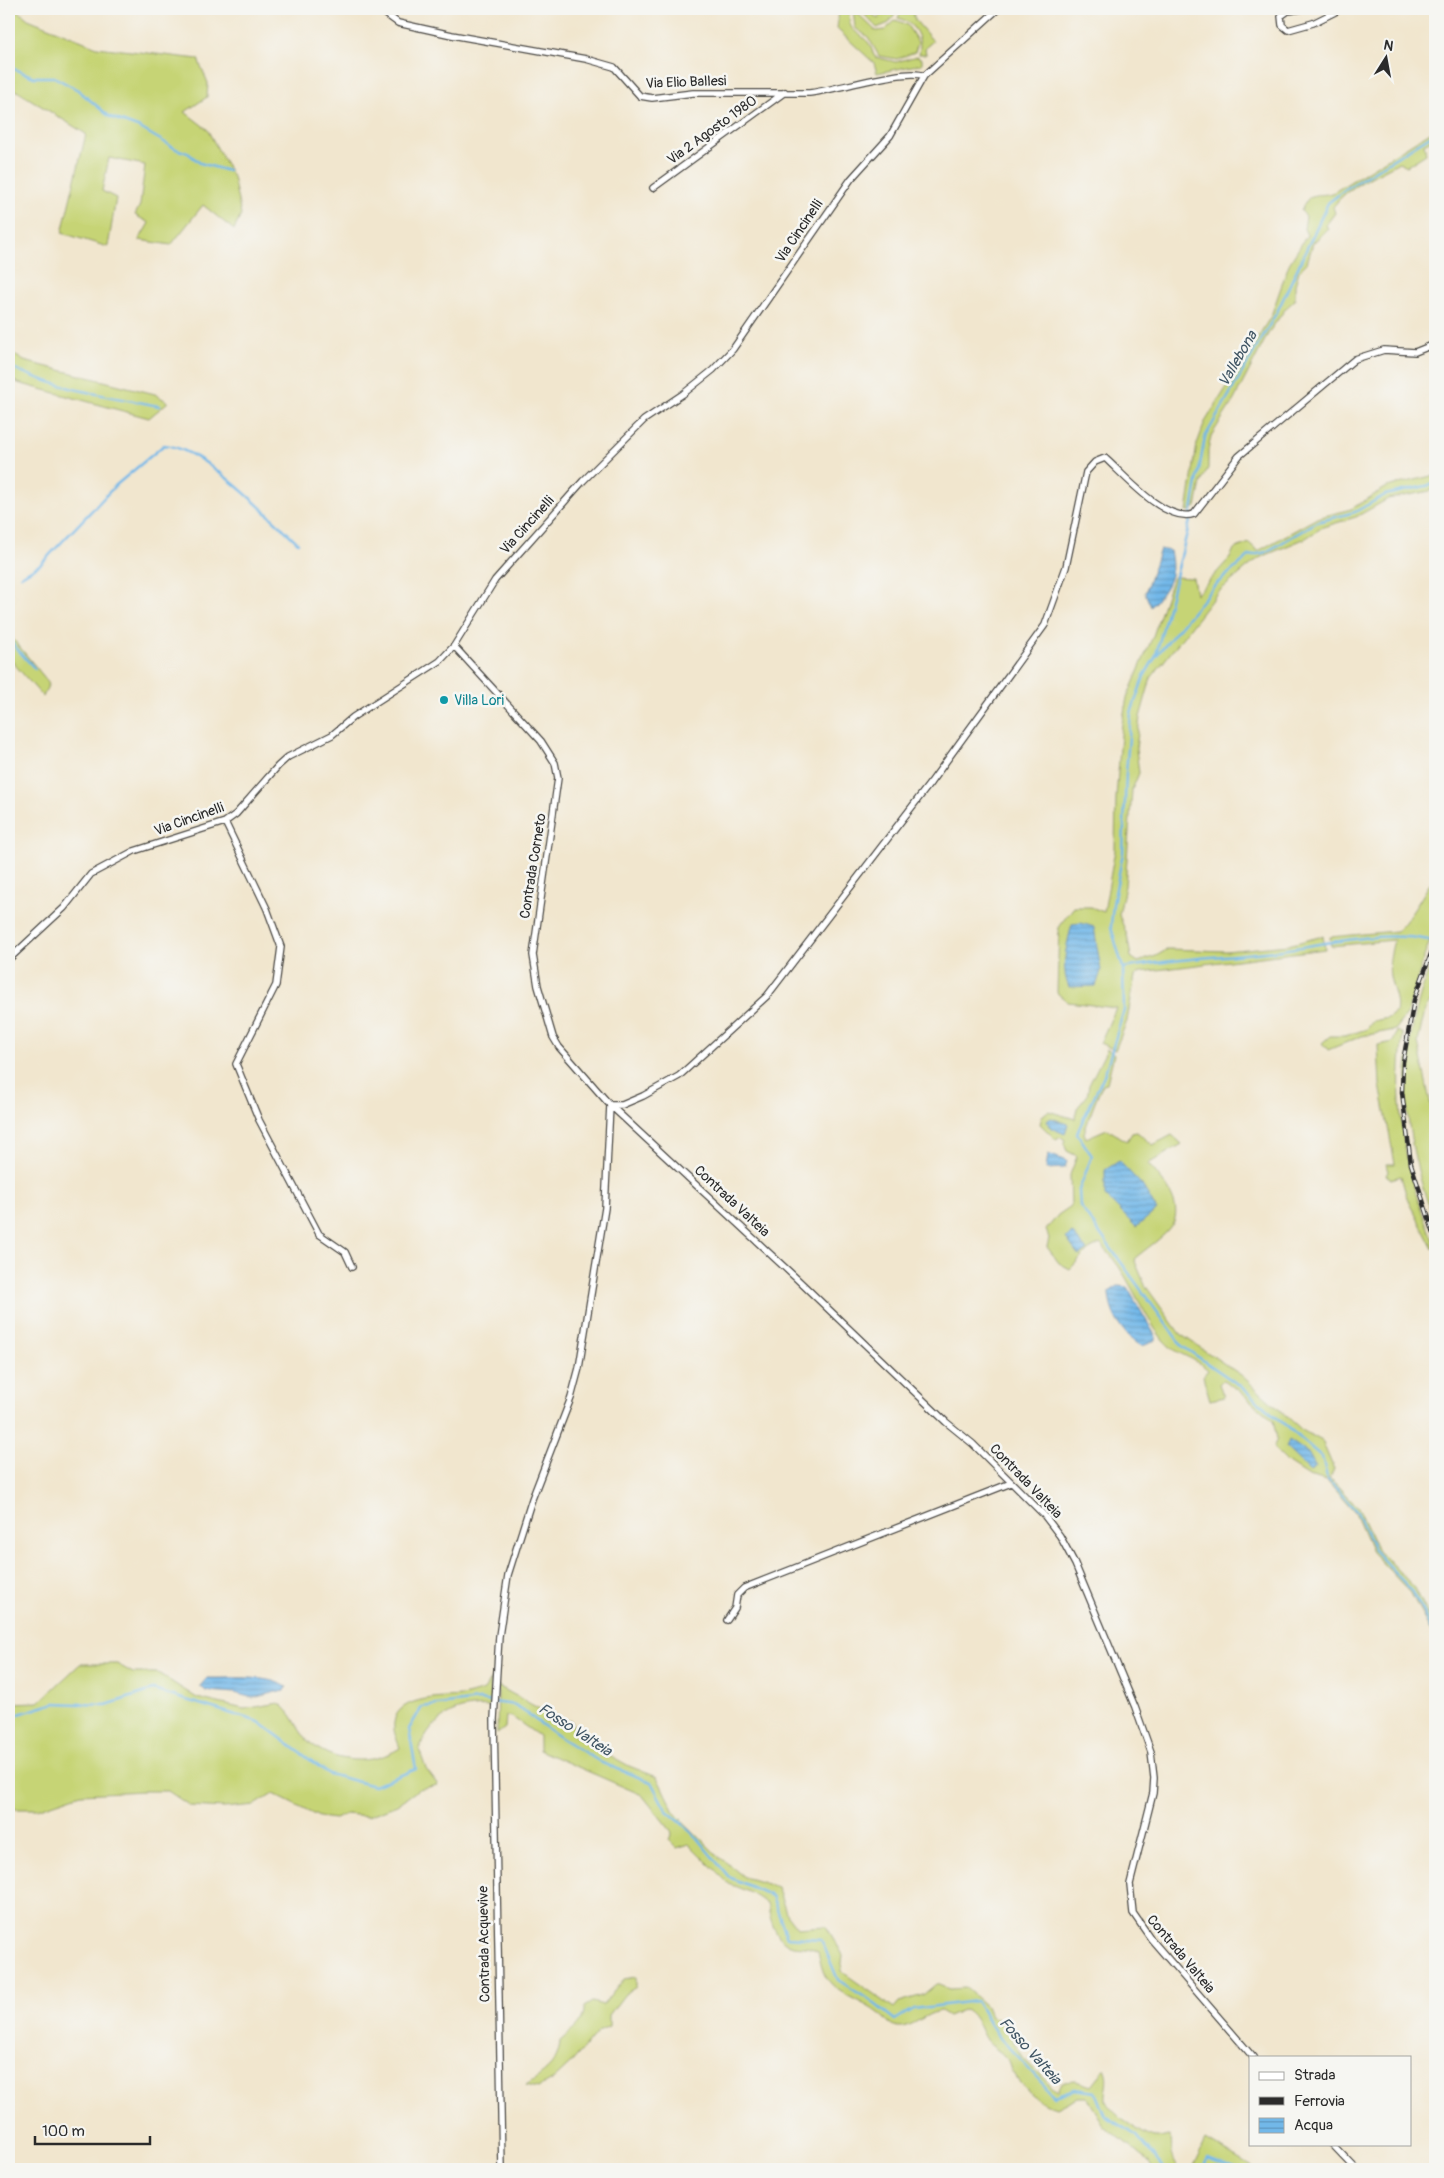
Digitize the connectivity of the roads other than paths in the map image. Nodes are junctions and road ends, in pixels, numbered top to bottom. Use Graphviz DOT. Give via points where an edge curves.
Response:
graph roads {
  1 [pos="379,9"];
  2 [pos="998,9"];
  3 [pos="1302,9"];
  4 [pos="1341,9"];
  5 [pos="993,12"];
  6 [pos="924,76"];
  7 [pos="785,92"];
  8 [pos="653,188"];
  9 [pos="1435,344"];
  10 [pos="454,646"];
  11 [pos="225,822"];
  12 [pos="9,959"];
  13 [pos="610,1105"];
  14 [pos="352,1266"];
  15 [pos="1010,1483"];
  16 [pos="726,1620"];
  17 [pos="1252,2056"];
  18 [pos="1334,2146"];
  19 [pos="502,2169"];
  20 [pos="1356,2169"];
  1 -- 7 [label="street, Via Elio Ballesi" via="398,23 614,67 640,96"];
  2 -- 5 [label="street, Via Cincinelli"];
  3 -- 4 [label="street" via="1288,10 1281,16 1282,25 1288,30 1313,23"];
  5 -- 6 [label="street, Via Cincinelli"];
  6 -- 7 [label="street, Via Elio Ballesi" via="920,73 895,75 827,91"];
  6 -- 10 [label="street, Via Cincinelli" via="890,136 851,179 733,349 683,394 644,420 583,481 495,580"];
  7 -- 8 [label="street, Via 2 Agosto 1980"];
  9 -- 13 [label="street" via="1415,352 1384,350 1355,358 1239,456 1194,514 1186,517 1159,506 1105,458 1095,462 1086,472 1066,567 1045,625 925,790 767,996 679,1076 622,1105"];
  10 -- 11 [label="street, Via Cincinelli" via="440,661 332,735 283,762"];
  10 -- 13 [label="street, Contrada Corneto" via="541,741 555,763 558,778 533,955 558,1047"];
  11 -- 12 [label="street, Via Cincinelli" via="134,851 92,874 64,908"];
  11 -- 14 [label="street" via="267,909 281,947 276,985 236,1064 259,1120 319,1234 344,1252"];
  13 -- 15 [label="street, Contrada Valteia" via="973,1444"];
  13 -- 19 [label="street, Contrada Acquevive" via="604,1208 580,1368 508,1575 496,1675 494,1719"];
  15 -- 16 [label="street" via="744,1588 736,1595 735,1608"];
  15 -- 17 [label="street, Contrada Valteia" via="1044,1515 1076,1564 1151,1752 1153,1793 1130,1884 1133,1913 1147,1935"];
  18 -- 20 [label="street"];
}
